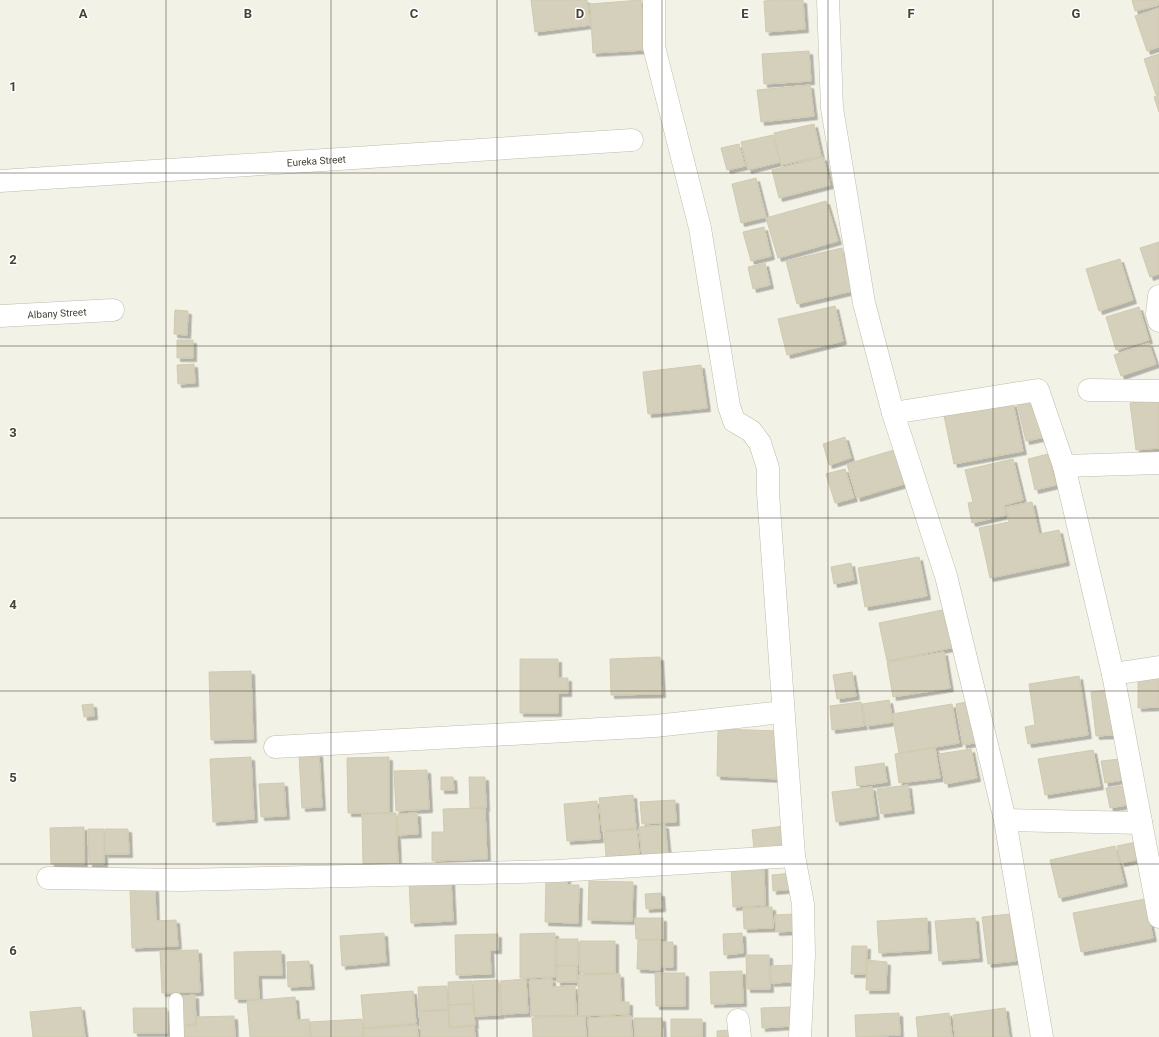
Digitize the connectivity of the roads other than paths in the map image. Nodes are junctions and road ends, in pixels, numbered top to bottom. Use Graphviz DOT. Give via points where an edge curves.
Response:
graph roads {
  1 [pos="654,0"];
  2 [pos="828,0"];
  3 [pos="632,140"];
  4 [pos="0,181"];
  5 [pos="1159,296"];
  6 [pos="113,310"];
  7 [pos="0,316"];
  8 [pos="1159,321"];
  9 [pos="1089,390"];
  10 [pos="1159,391"];
  11 [pos="893,413"];
  12 [pos="1159,463"];
  13 [pos="1064,466"];
  14 [pos="1159,667"];
  15 [pos="1113,674"];
  16 [pos="783,712"];
  17 [pos="275,747"];
  18 [pos="1004,820"];
  19 [pos="1141,824"];
  20 [pos="794,856"];
  21 [pos="48,878"];
  22 [pos="1159,915"];
  23 [pos="176,1000"];
  24 [pos="177,1037"];
  25 [pos="800,1037"];
  26 [pos="1042,1037"];
  1 -- 16 [label="street" via="654,47 700,228 729,406 734,421 750,431 760,442 768,468"];
  2 -- 11 [label="street" via="832,108 864,303"];
  3 -- 4 [label="street, Eureka Street"];
  5 -- 8 [label="street"];
  6 -- 7 [label="street, Albany Street"];
  9 -- 10 [label="street"];
  11 -- 13 [label="street" via="1038,390"];
  11 -- 18 [label="street" via="946,576"];
  12 -- 13 [label="street"];
  13 -- 15 [label="street"];
  14 -- 15 [label="street"];
  15 -- 19 [label="street"];
  16 -- 17 [label="street" via="655,726"];
  16 -- 20 [label="street"];
  18 -- 19 [label="street"];
  18 -- 26 [label="street"];
  19 -- 22 [label="street"];
  20 -- 21 [label="street" via="557,871 183,880"];
  20 -- 25 [label="street" via="803,904 804,955"];
  23 -- 24 [label="lane"];
}
